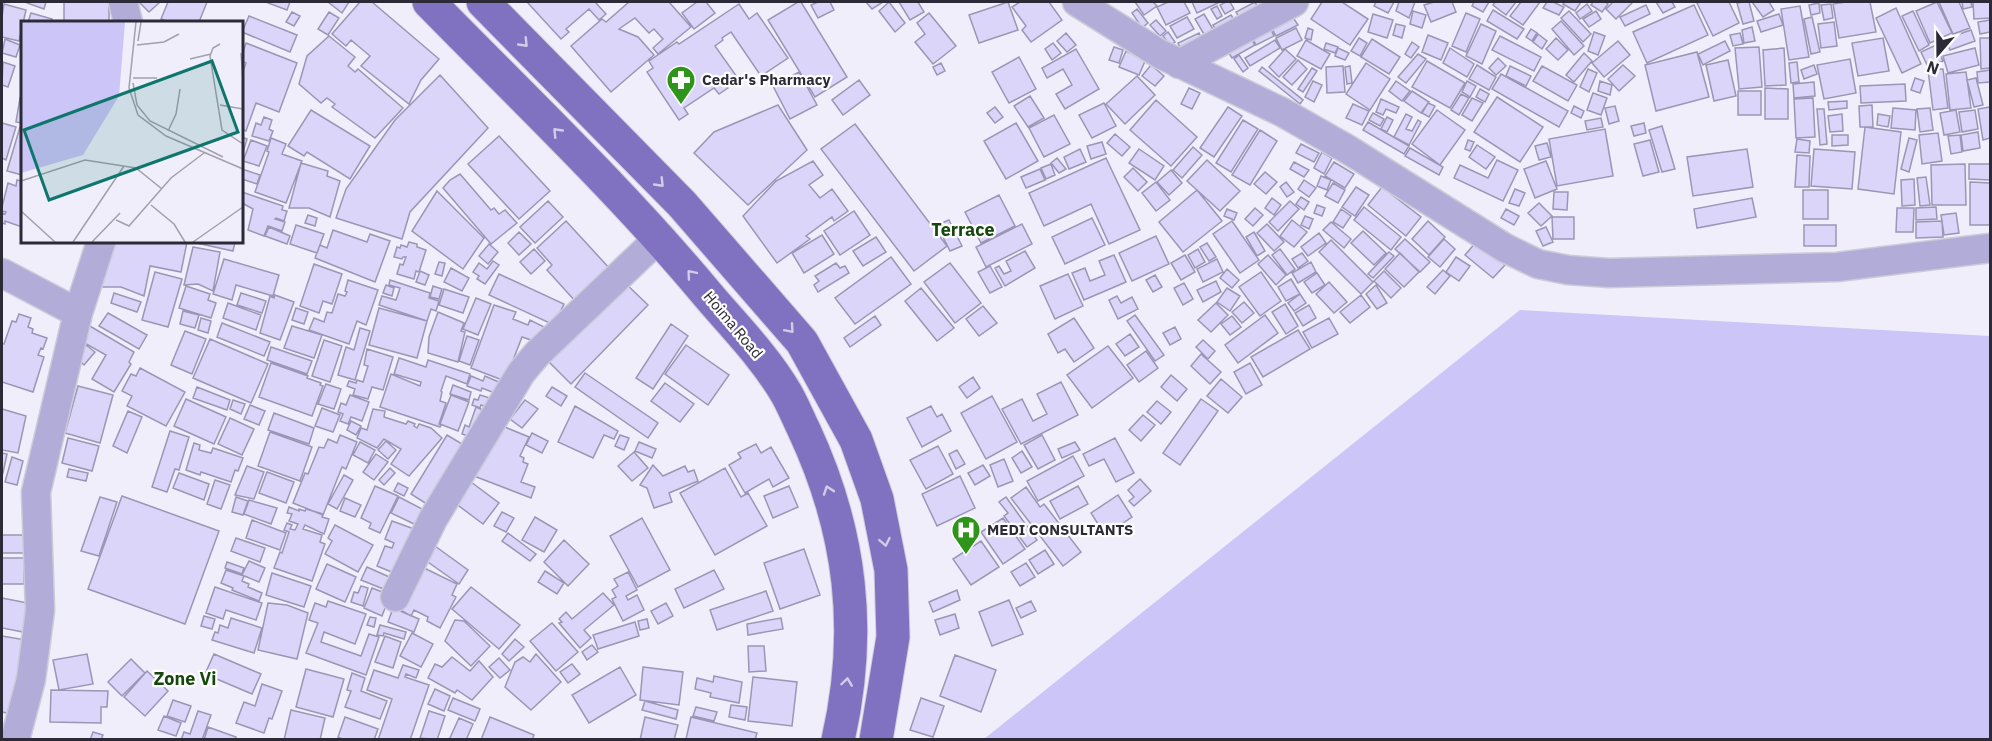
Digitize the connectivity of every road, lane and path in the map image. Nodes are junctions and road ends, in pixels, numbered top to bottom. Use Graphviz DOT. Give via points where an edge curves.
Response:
graph roads {
  1 [pos="123,2"];
  2 [pos="429,2"];
  3 [pos="483,2"];
  4 [pos="1077,2"];
  5 [pos="1294,2"];
  6 [pos="128,21"];
  7 [pos="1179,64"];
  8 [pos="660,237"];
  9 [pos="101,243"];
  10 [pos="1990,248"];
  11 [pos="2,273"];
  12 [pos="78,313"];
  13 [pos="395,597"];
  14 [pos="15,740"];
  15 [pos="838,740"];
  16 [pos="876,740"];
  1 -- 6 [label="street"];
  8 -- 2 [label="main road, Hoima Road, one-way"];
  3 -- 16 [label="main road, one-way" via="682,204 802,342 856,440 877,499 891,570 893,637"];
  4 -- 7 [label="street"];
  5 -- 7 [label="street"];
  7 -- 10 [label="street" via="1282,112 1505,248 1538,264 1609,273 1826,267"];
  8 -- 13 [label="street" via="521,373 433,519"];
  15 -- 8 [label="main road, Hoima Road, one-way" via="852,652 850,585 836,514 815,455 786,393"];
  9 -- 12 [label="street"];
  11 -- 12 [label="street"];
  12 -- 14 [label="street" via="36,492 40,610 32,679"];
}
